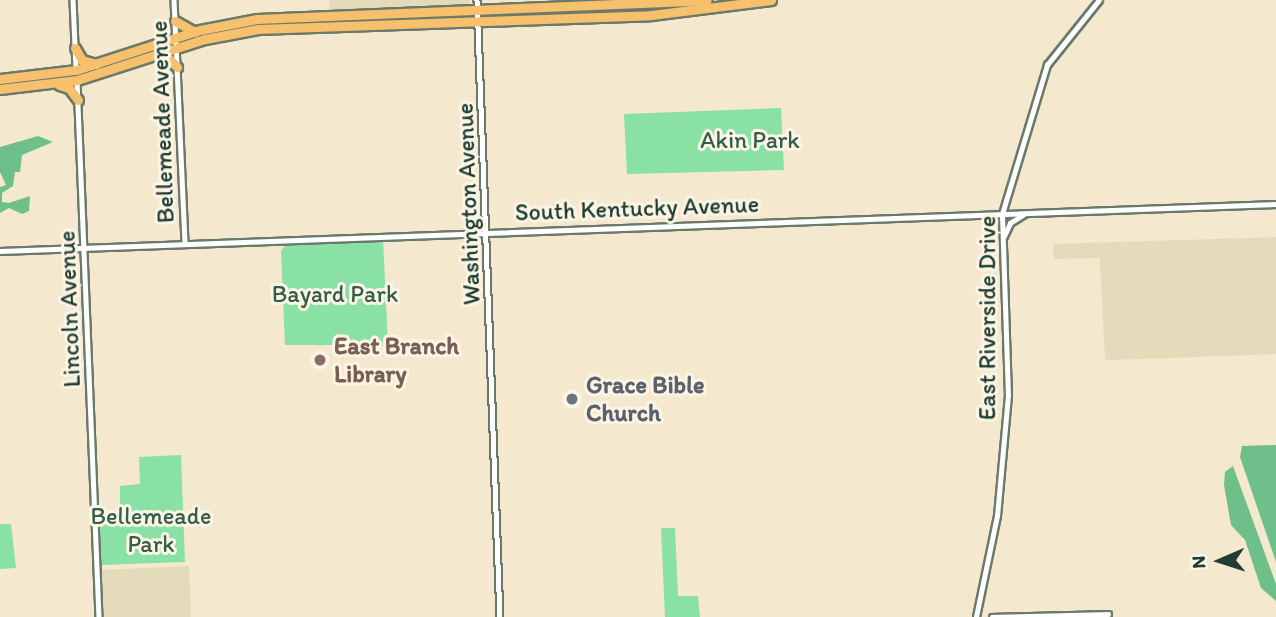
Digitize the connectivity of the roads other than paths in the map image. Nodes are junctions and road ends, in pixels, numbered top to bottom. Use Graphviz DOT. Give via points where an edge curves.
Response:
graph roads {
  1 [pos="73,0"];
  2 [pos="174,0"];
  3 [pos="477,0"];
  4 [pos="707,0"];
  5 [pos="771,0"];
  6 [pos="1099,0"];
  7 [pos="584,13"];
  8 [pos="478,16"];
  9 [pos="175,20"];
  10 [pos="332,21"];
  11 [pos="195,32"];
  12 [pos="176,43"];
  13 [pos="75,48"];
  14 [pos="154,56"];
  15 [pos="98,64"];
  16 [pos="177,67"];
  17 [pos="76,75"];
  18 [pos="0,79"];
  19 [pos="57,84"];
  20 [pos="0,89"];
  21 [pos="78,100"];
  22 [pos="1276,204"];
  23 [pos="1027,213"];
  24 [pos="1002,214"];
  25 [pos="487,231"];
  26 [pos="185,242"];
  27 [pos="84,246"];
  28 [pos="1002,247"];
  29 [pos="0,251"];
  30 [pos="1108,614"];
  31 [pos="99,617"];
  32 [pos="500,617"];
  33 [pos="976,617"];
  34 [pos="992,617"];
  1 -- 13 [label="street, Lincoln Avenue"];
  2 -- 9 [label="street, Bellemeade Avenue"];
  3 -- 8 [label="street, Washington Avenue"];
  4 -- 7 [label="highway"];
  5 -- 7 [label="highway" via="681,13"];
  6 -- 24 [label="street, East Riverside Drive" via="1046,65"];
  7 -- 8 [label="highway"];
  8 -- 10 [label="highway"];
  8 -- 25 [label="street, Washington Avenue"];
  9 -- 11 [label="highway"];
  9 -- 12 [label="street, Bellemeade Avenue"];
  10 -- 11 [label="highway" via="257,19"];
  10 -- 12 [label="highway"];
  11 -- 12 [label="highway"];
  12 -- 14 [label="highway"];
  12 -- 15 [label="highway"];
  12 -- 16 [label="street, Bellemeade Avenue"];
  13 -- 15 [label="highway" via="82,60"];
  13 -- 17 [label="street, Lincoln Avenue"];
  14 -- 16 [label="highway" via="168,58"];
  14 -- 17 [label="highway"];
  15 -- 17 [label="highway"];
  16 -- 26 [label="street, Bellemeade Avenue"];
  17 -- 18 [label="highway"];
  17 -- 19 [label="highway"];
  17 -- 21 [label="street, Lincoln Avenue"];
  19 -- 20 [label="highway"];
  19 -- 21 [label="highway" via="69,88"];
  21 -- 27 [label="street, Lincoln Avenue"];
  22 -- 23 [label="street, South Kentucky Avenue"];
  23 -- 24 [label="street, South Kentucky Avenue"];
  23 -- 28 [label="street" via="1007,226"];
  24 -- 25 [label="street, South Kentucky Avenue"];
  24 -- 28 [label="street, East Riverside Drive"];
  25 -- 26 [label="street, South Kentucky Avenue"];
  25 -- 32 [label="street, Washington Avenue"];
  26 -- 27 [label="street, South Kentucky Avenue"];
  27 -- 29 [label="street, South Kentucky Avenue"];
  27 -- 31 [label="street, Lincoln Avenue"];
  28 -- 33 [label="street, East Riverside Drive" via="1008,396 997,516"];
  30 -- 34 [label="street"];
}
